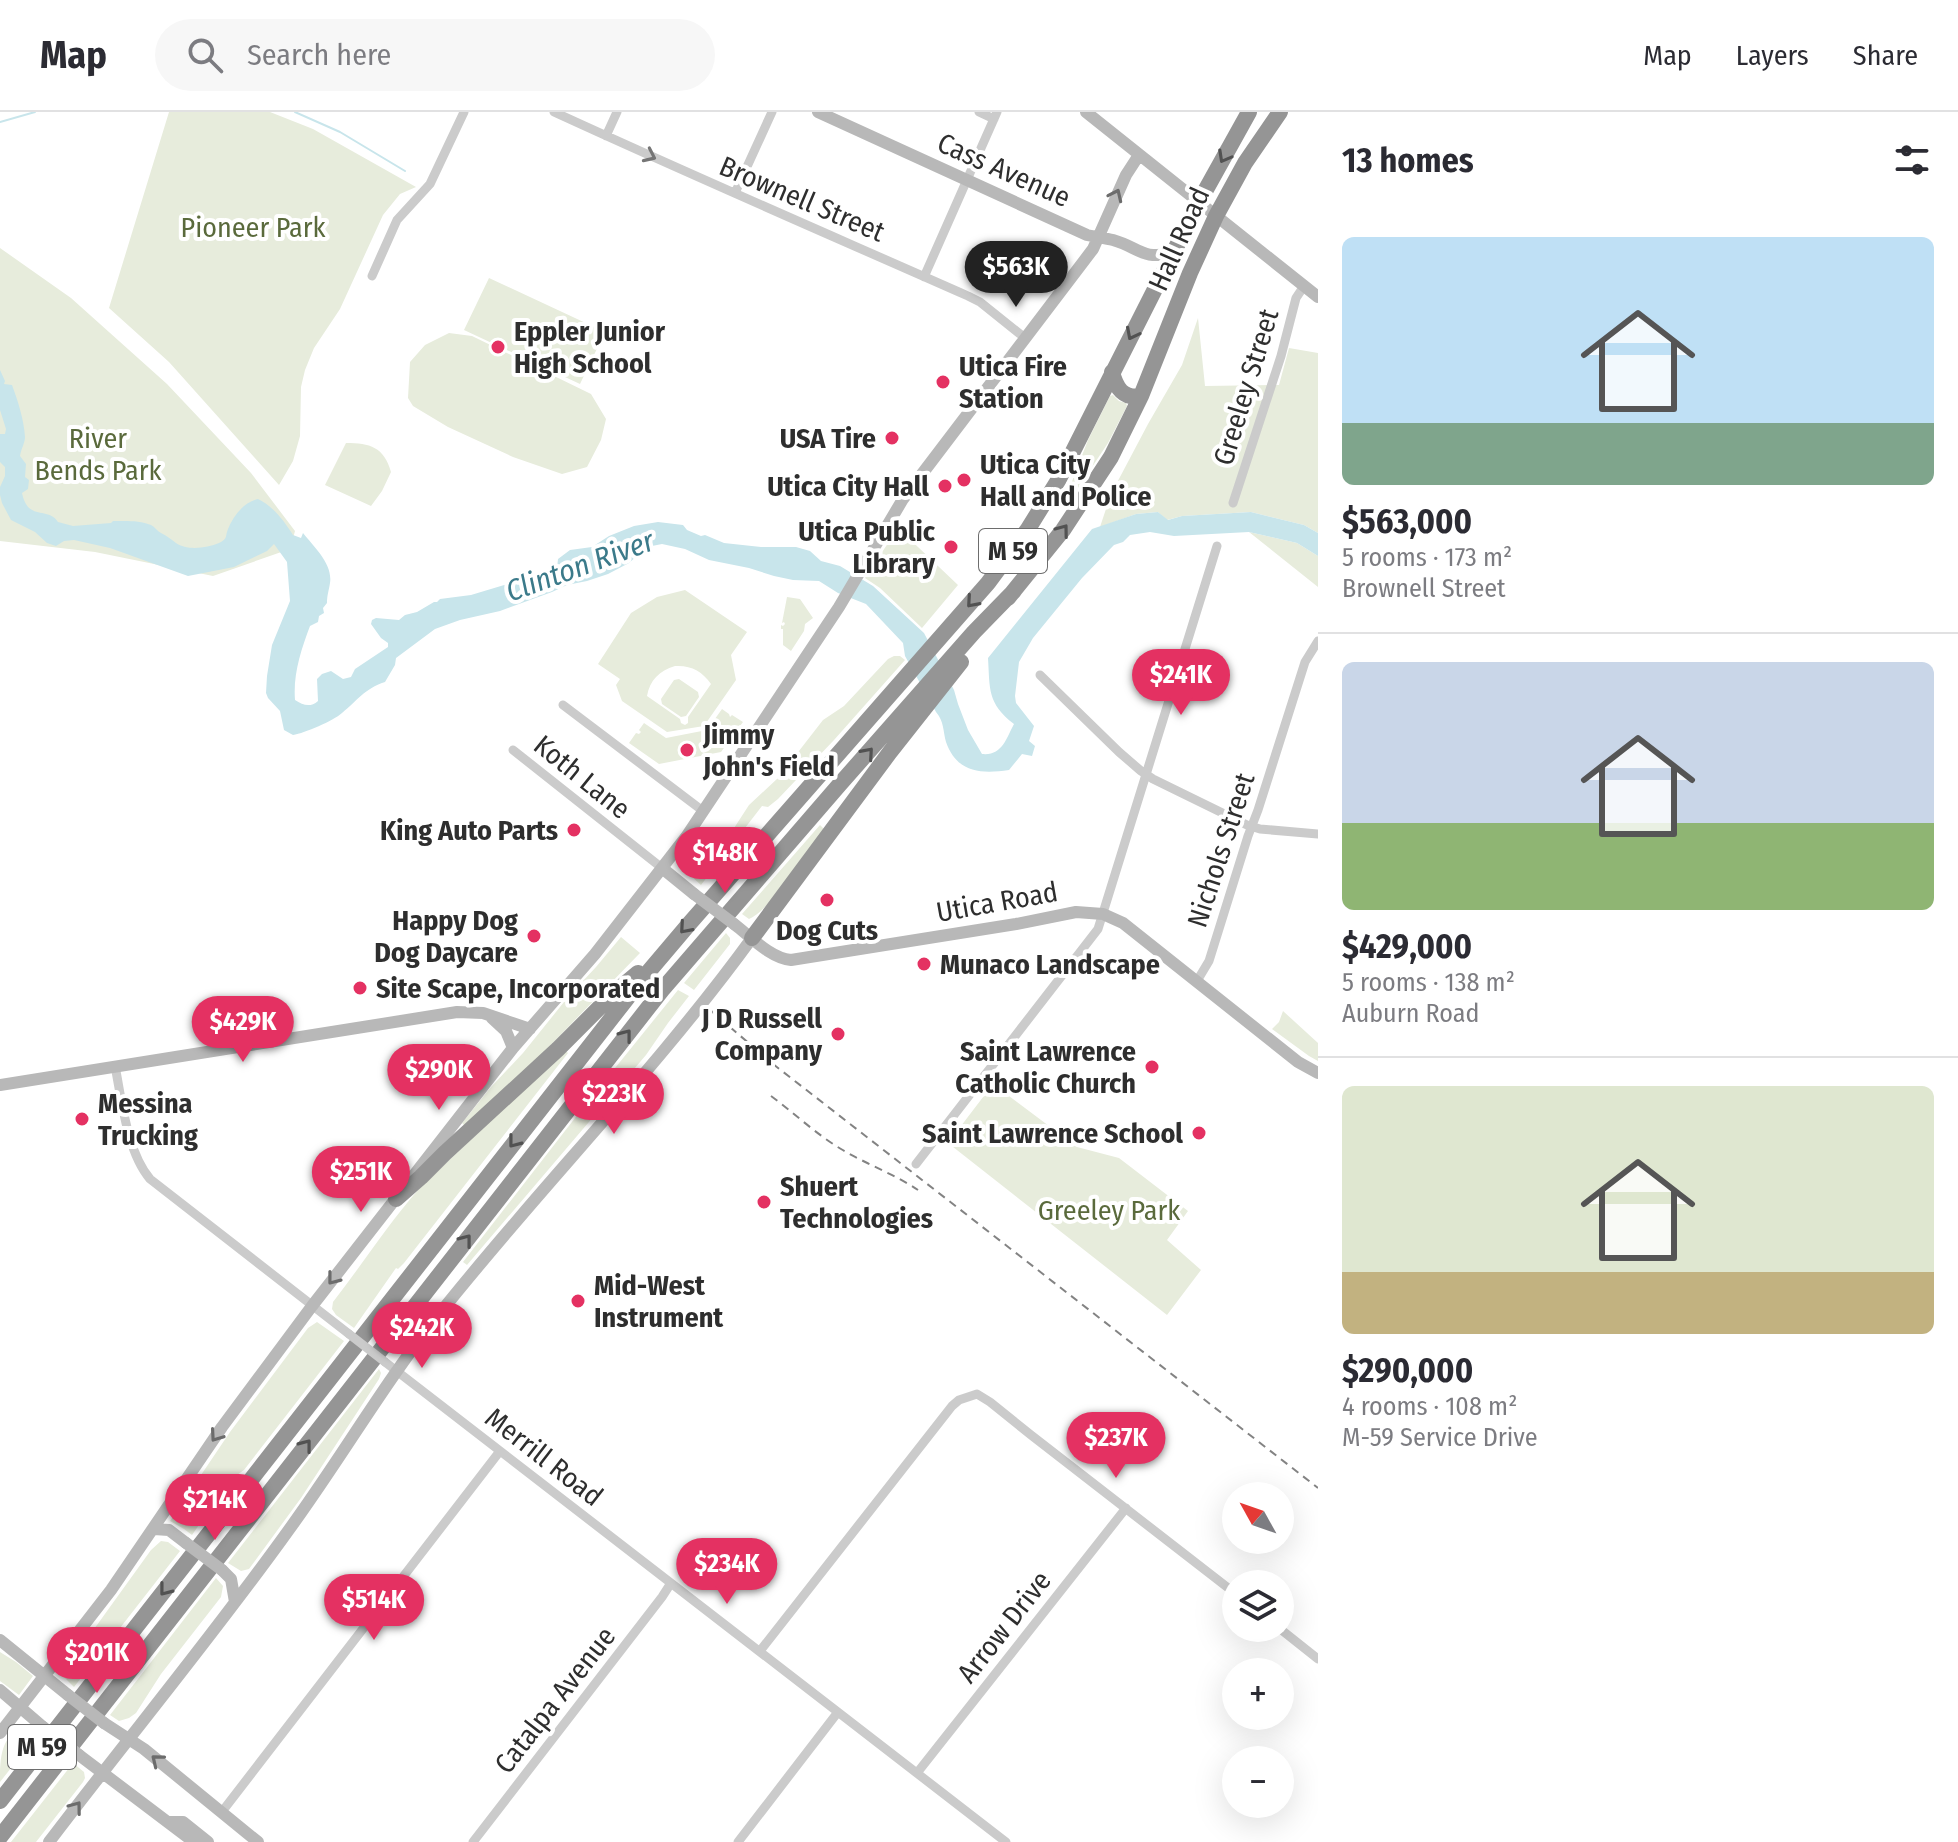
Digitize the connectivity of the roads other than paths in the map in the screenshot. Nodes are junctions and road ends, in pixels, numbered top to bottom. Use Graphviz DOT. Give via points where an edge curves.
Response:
graph roads {
  1 [pos="464,112"];
  2 [pos="554,112"];
  3 [pos="617,112"];
  4 [pos="772,112"];
  5 [pos="818,112"];
  6 [pos="979,112"];
  7 [pos="1086,112"];
  8 [pos="1249,112"];
  9 [pos="1280,112"];
  10 [pos="996,115"];
  11 [pos="606,136"];
  12 [pos="1139,155"];
  13 [pos="967,181"];
  14 [pos="735,193"];
  15 [pos="1199,202"];
  16 [pos="1216,216"];
  17 [pos="1098,238"];
  18 [pos="1174,253"];
  19 [pos="372,276"];
  20 [pos="924,277"];
  21 [pos="1304,286"];
  22 [pos="1318,297"];
  23 [pos="1025,338"];
  24 [pos="1112,372"];
  25 [pos="1141,396"];
  26 [pos="1233,503"];
  27 [pos="1217,546"];
  28 [pos="1318,641"];
  29 [pos="1040,675"];
  30 [pos="926,697"];
  31 [pos="563,705"];
  32 [pos="513,750"];
  33 [pos="1145,774"];
  34 [pos="703,811"];
  35 [pos="1251,827"];
  36 [pos="1318,834"];
  37 [pos="662,868"];
  38 [pos="1103,914"];
  39 [pos="752,938"];
  40 [pos="667,949"];
  41 [pos="1197,981"];
  42 [pos="489,1015"];
  43 [pos="530,1029"];
  44 [pos="513,1048"];
  45 [pos="115,1066"];
  46 [pos="1318,1073"];
  47 [pos="0,1085"];
  48 [pos="916,1164"];
  49 [pos="396,1199"];
  50 [pos="312,1306"];
  51 [pos="397,1371"];
  52 [pos="500,1451"];
  53 [pos="1126,1508"];
  54 [pos="154,1529"];
  55 [pos="671,1583"];
  56 [pos="1222,1583"];
  57 [pos="235,1602"];
  58 [pos="0,1640"];
  59 [pos="1294,1640"];
  60 [pos="760,1651"];
  61 [pos="1318,1659"];
  62 [pos="45,1676"];
  63 [pos="0,1690"];
  64 [pos="21,1707"];
  65 [pos="838,1712"];
  66 [pos="0,1733"];
  67 [pos="128,1739"];
  68 [pos="103,1772"];
  69 [pos="917,1773"];
  70 [pos="0,1801"];
  71 [pos="221,1813"];
  72 [pos="168,1822"];
  73 [pos="0,1837"];
  74 [pos="49,1842"];
  75 [pos="194,1842"];
  76 [pos="208,1842"];
  77 [pos="258,1842"];
  78 [pos="473,1842"];
  79 [pos="738,1842"];
  80 [pos="1006,1842"];
  1 -- 19 [label="street" via="430,184 397,220"];
  2 -- 11 [label="street, Brownell Street"];
  3 -- 11 [label="street"];
  4 -- 14 [label="street"];
  5 -- 13 [label="street, Cass Avenue"];
  6 -- 10 [label="street"];
  7 -- 12 [label="street"];
  8 -- 15 [label="highway, Hall Road / M 59, one-way"];
  9 -- 16 [label="highway, Hall Road / M 59"];
  10 -- 13 [label="street"];
  11 -- 14 [label="street, Brownell Street, one-way"];
  12 -- 15 [label="street"];
  17 -- 12 [label="street, one-way"];
  13 -- 17 [label="street, Cass Avenue"];
  13 -- 20 [label="street"];
  14 -- 20 [label="street, Brownell Street"];
  15 -- 16 [label="street"];
  15 -- 18 [label="highway, Hall Road / M 59"];
  16 -- 21 [label="street"];
  16 -- 25 [label="highway, Hall Road / M 59"];
  17 -- 18 [label="street, Cass Avenue" via="1144,254"];
  17 -- 23 [label="street"];
  18 -- 24 [label="highway, Hall Road / M 59, one-way"];
  20 -- 23 [label="street, Brownell Street" via="980,302"];
  21 -- 22 [label="street"];
  21 -- 26 [label="street, Greeley Street"];
  23 -- 34 [label="street" via="892,516 839,607"];
  24 -- 25 [label="highway" via="1121,392"];
  24 -- 40 [label="highway, M 59, one-way" via="1069,461 988,583"];
  30 -- 25 [label="highway, M 59, one-way" via="1057,539 1115,449"];
  27 -- 33 [label="street"];
  28 -- 35 [label="street, Nichols Street" via="1305,662"];
  29 -- 33 [label="street"];
  30 -- 39 [label="highway"];
  73 -- 30 [label="highway, M 59, one-way" via="662,990 744,893"];
  31 -- 34 [label="street"];
  32 -- 37 [label="street, Koth Lane"];
  33 -- 35 [label="street"];
  33 -- 38 [label="street"];
  34 -- 37 [label="street"];
  35 -- 36 [label="street"];
  35 -- 41 [label="street, Nichols Street" via="1209,961"];
  37 -- 39 [label="street, Utica Road, bridge"];
  37 -- 43 [label="street"];
  38 -- 39 [label="street, Utica Road" via="1076,912 791,960"];
  38 -- 41 [label="street" via="1123,923"];
  38 -- 48 [label="street" via="1094,934"];
  39 -- 51 [label="street"];
  40 -- 49 [label="highway"];
  40 -- 70 [label="highway, M 59, one-way"];
  41 -- 46 [label="street"];
  42 -- 43 [label="street"];
  42 -- 44 [label="street" via="506,1031"];
  42 -- 45 [label="street" via="448,1013"];
  43 -- 44 [label="street"];
  44 -- 49 [label="street"];
  45 -- 47 [label="street"];
  45 -- 50 [label="street, Merrill Road" via="143,1171"];
  49 -- 50 [label="street, one-way"];
  50 -- 51 [label="street, Merrill Road, bridge"];
  50 -- 54 [label="street, one-way"];
  51 -- 52 [label="street, Merrill Road"];
  51 -- 57 [label="street"];
  52 -- 55 [label="street, Merrill Road"];
  52 -- 71 [label="street"];
  53 -- 56 [label="street"];
  53 -- 60 [label="street" via="990,1402 977,1394 959,1400"];
  53 -- 69 [label="street, Arrow Drive"];
  54 -- 57 [label="street, bridge" via="169,1530 222,1570 231,1579"];
  54 -- 62 [label="street"];
  55 -- 60 [label="street, Merrill Road"];
  55 -- 78 [label="street, Catalpa Avenue"];
  57 -- 67 [label="street"];
  58 -- 62 [label="street"];
  59 -- 61 [label="street"];
  60 -- 65 [label="street, Merrill Road"];
  62 -- 64 [label="street"];
  62 -- 67 [label="street, bridge"];
  63 -- 64 [label="street"];
  64 -- 66 [label="street"];
  64 -- 68 [label="street, bridge"];
  65 -- 69 [label="street, Merrill Road"];
  65 -- 79 [label="street"];
  67 -- 68 [label="street"];
  71 -- 67 [label="street, one-way"];
  68 -- 72 [label="street"];
  74 -- 68 [label="street, one-way"];
  69 -- 80 [label="street, Merrill Road"];
  71 -- 77 [label="street"];
  72 -- 75 [label="street"];
  72 -- 76 [label="street" via="183,1822"];
}
